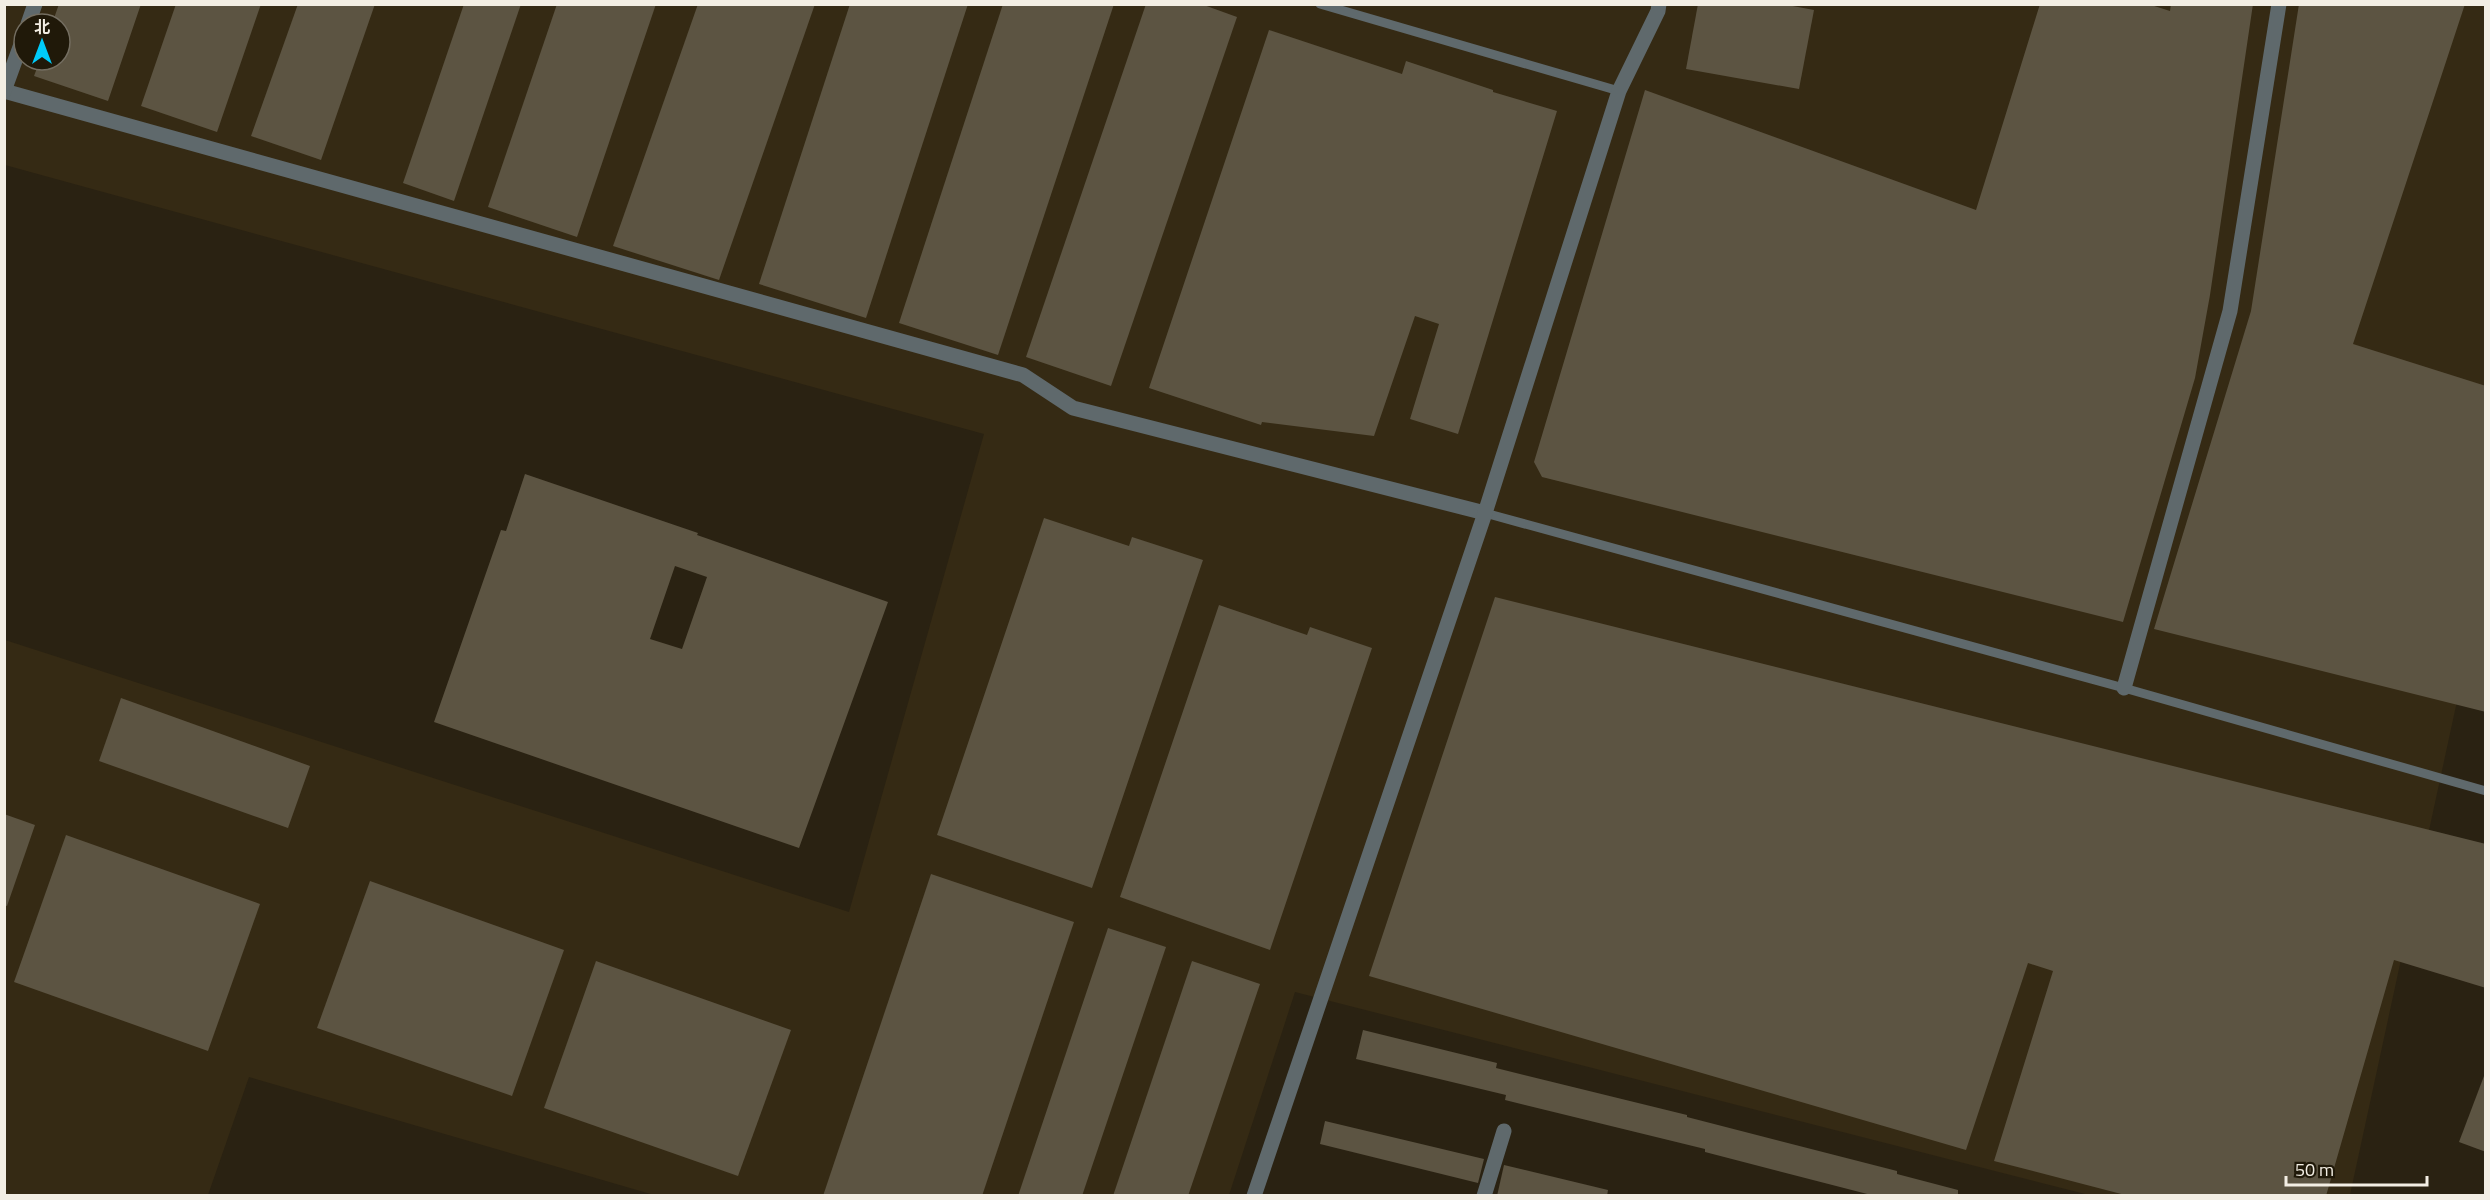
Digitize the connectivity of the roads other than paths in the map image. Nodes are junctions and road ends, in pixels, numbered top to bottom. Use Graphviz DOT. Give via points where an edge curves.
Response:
graph roads {
  1 [pos="1320,4"];
  2 [pos="1659,4"];
  3 [pos="2279,4"];
  4 [pos="12,69"];
  5 [pos="4,91"];
  6 [pos="1619,91"];
  7 [pos="1485,513"];
  8 [pos="2124,688"];
  9 [pos="2486,791"];
  10 [pos="1504,1131"];
  11 [pos="1254,1196"];
  12 [pos="1484,1196"];
  1 -- 6 [label="lane"];
  2 -- 6 [label="street"];
  3 -- 8 [label="street" via="2230,311"];
  4 -- 5 [label="street"];
  5 -- 7 [label="street" via="1023,375 1073,408"];
  6 -- 7 [label="street"];
  7 -- 8 [label="lane"];
  7 -- 11 [label="street"];
  8 -- 9 [label="lane"];
  10 -- 12 [label="street"];
}
